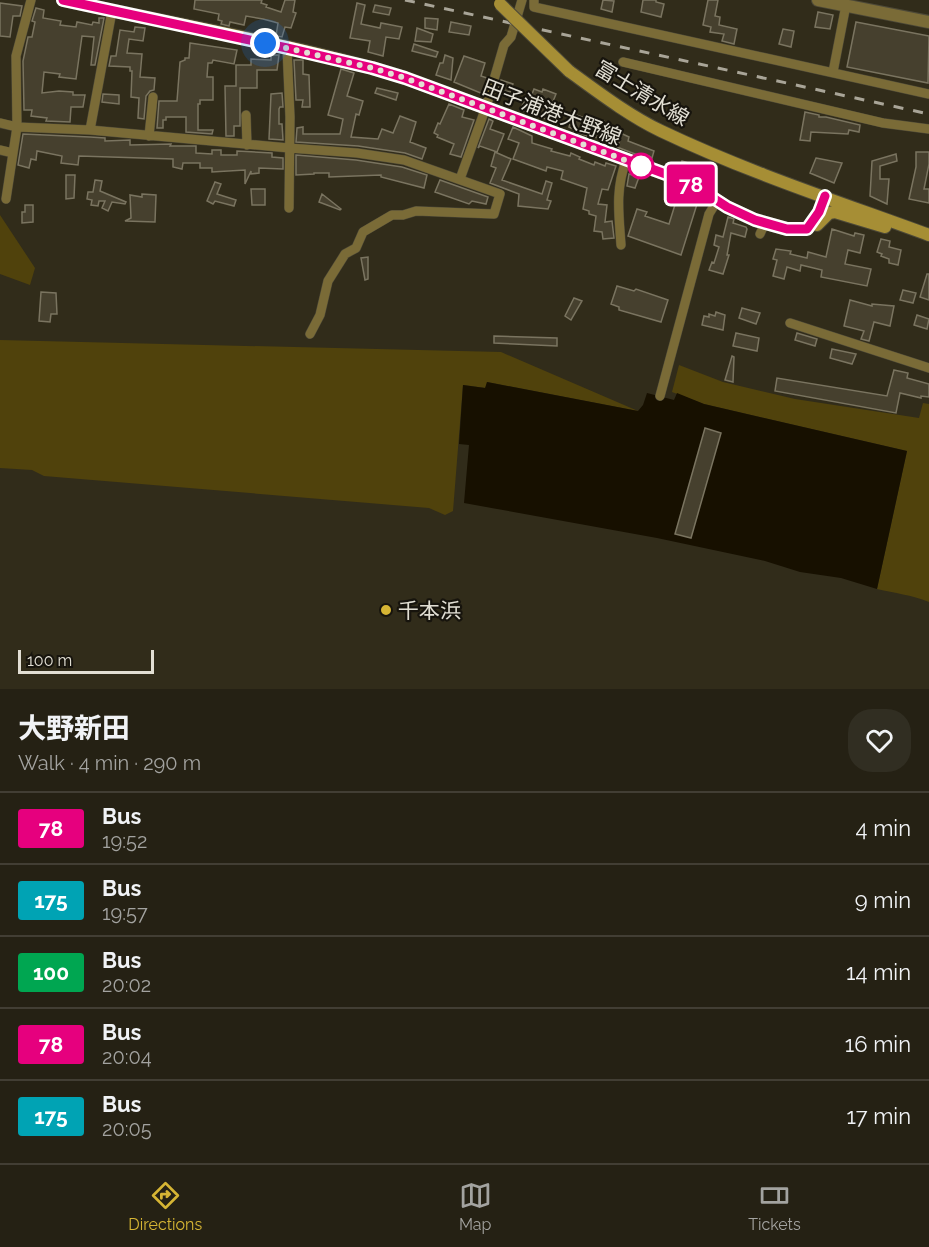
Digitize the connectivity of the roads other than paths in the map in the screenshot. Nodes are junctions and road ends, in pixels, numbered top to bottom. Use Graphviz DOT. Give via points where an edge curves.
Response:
graph roads {
  1 [pos="31,0"];
  2 [pos="63,0"];
  3 [pos="522,0"];
  4 [pos="534,0"];
  5 [pos="818,0"];
  6 [pos="498,2"];
  7 [pos="846,5"];
  8 [pos="112,11"];
  9 [pos="929,22"];
  10 [pos="287,48"];
  11 [pos="623,62"];
  12 [pos="832,72"];
  13 [pos="929,94"];
  14 [pos="153,98"];
  15 [pos="486,107"];
  16 [pos="246,115"];
  17 [pos="0,123"];
  18 [pos="17,127"];
  19 [pos="929,129"];
  20 [pos="90,130"];
  21 [pos="149,136"];
  22 [pos="247,144"];
  23 [pos="289,148"];
  24 [pos="0,150"];
  25 [pos="13,153"];
  26 [pos="626,161"];
  27 [pos="460,179"];
  28 [pos="825,196"];
  29 [pos="6,199"];
  30 [pos="717,201"];
  31 [pos="289,208"];
  32 [pos="807,229"];
  33 [pos="929,235"];
  34 [pos="929,241"];
  35 [pos="621,245"];
  36 [pos="790,323"];
  37 [pos="310,334"];
  38 [pos="929,368"];
  39 [pos="660,396"];
  1 -- 18 [label="street" via="16,56"];
  2 -- 8 [label="main road, 田子浦港大野線"];
  3 -- 15 [label="street"];
  4 -- 12 [label="street" via="534,7"];
  5 -- 7 [label="street"];
  6 -- 28 [label="main road, 富士清水線, bridge" via="569,70 612,103 713,154"];
  7 -- 9 [label="street"];
  7 -- 12 [label="street"];
  8 -- 10 [label="main road, 田子浦港大野線"];
  8 -- 20 [label="street"];
  10 -- 15 [label="main road, 田子浦港大野線" via="372,68"];
  10 -- 23 [label="street"];
  11 -- 19 [label="street" via="883,123"];
  12 -- 13 [label="street"];
  14 -- 21 [label="street"];
  15 -- 26 [label="main road, 田子浦港大野線"];
  15 -- 27 [label="street"];
  16 -- 22 [label="street"];
  17 -- 18 [label="street"];
  18 -- 20 [label="street"];
  18 -- 25 [label="street"];
  20 -- 21 [label="street"];
  21 -- 22 [label="street"];
  22 -- 23 [label="street"];
  23 -- 27 [label="street" via="404,160"];
  23 -- 31 [label="street"];
  24 -- 25 [label="street"];
  25 -- 29 [label="street"];
  26 -- 30 [label="main road, 田子浦港大野線" via="690,183"];
  26 -- 35 [label="street" via="618,189"];
  27 -- 37 [label="street" via="500,194 494,214 416,211 392,215 363,232 356,248 345,254 328,281 320,315"];
  28 -- 32 [label="main road"];
  28 -- 33 [label="main road, 富士清水線"];
  30 -- 32 [label="main road, 田子浦港大野線" via="762,229"];
  30 -- 39 [label="street" via="709,214"];
  32 -- 34 [label="main road" via="834,212"];
  36 -- 38 [label="street"];
}
